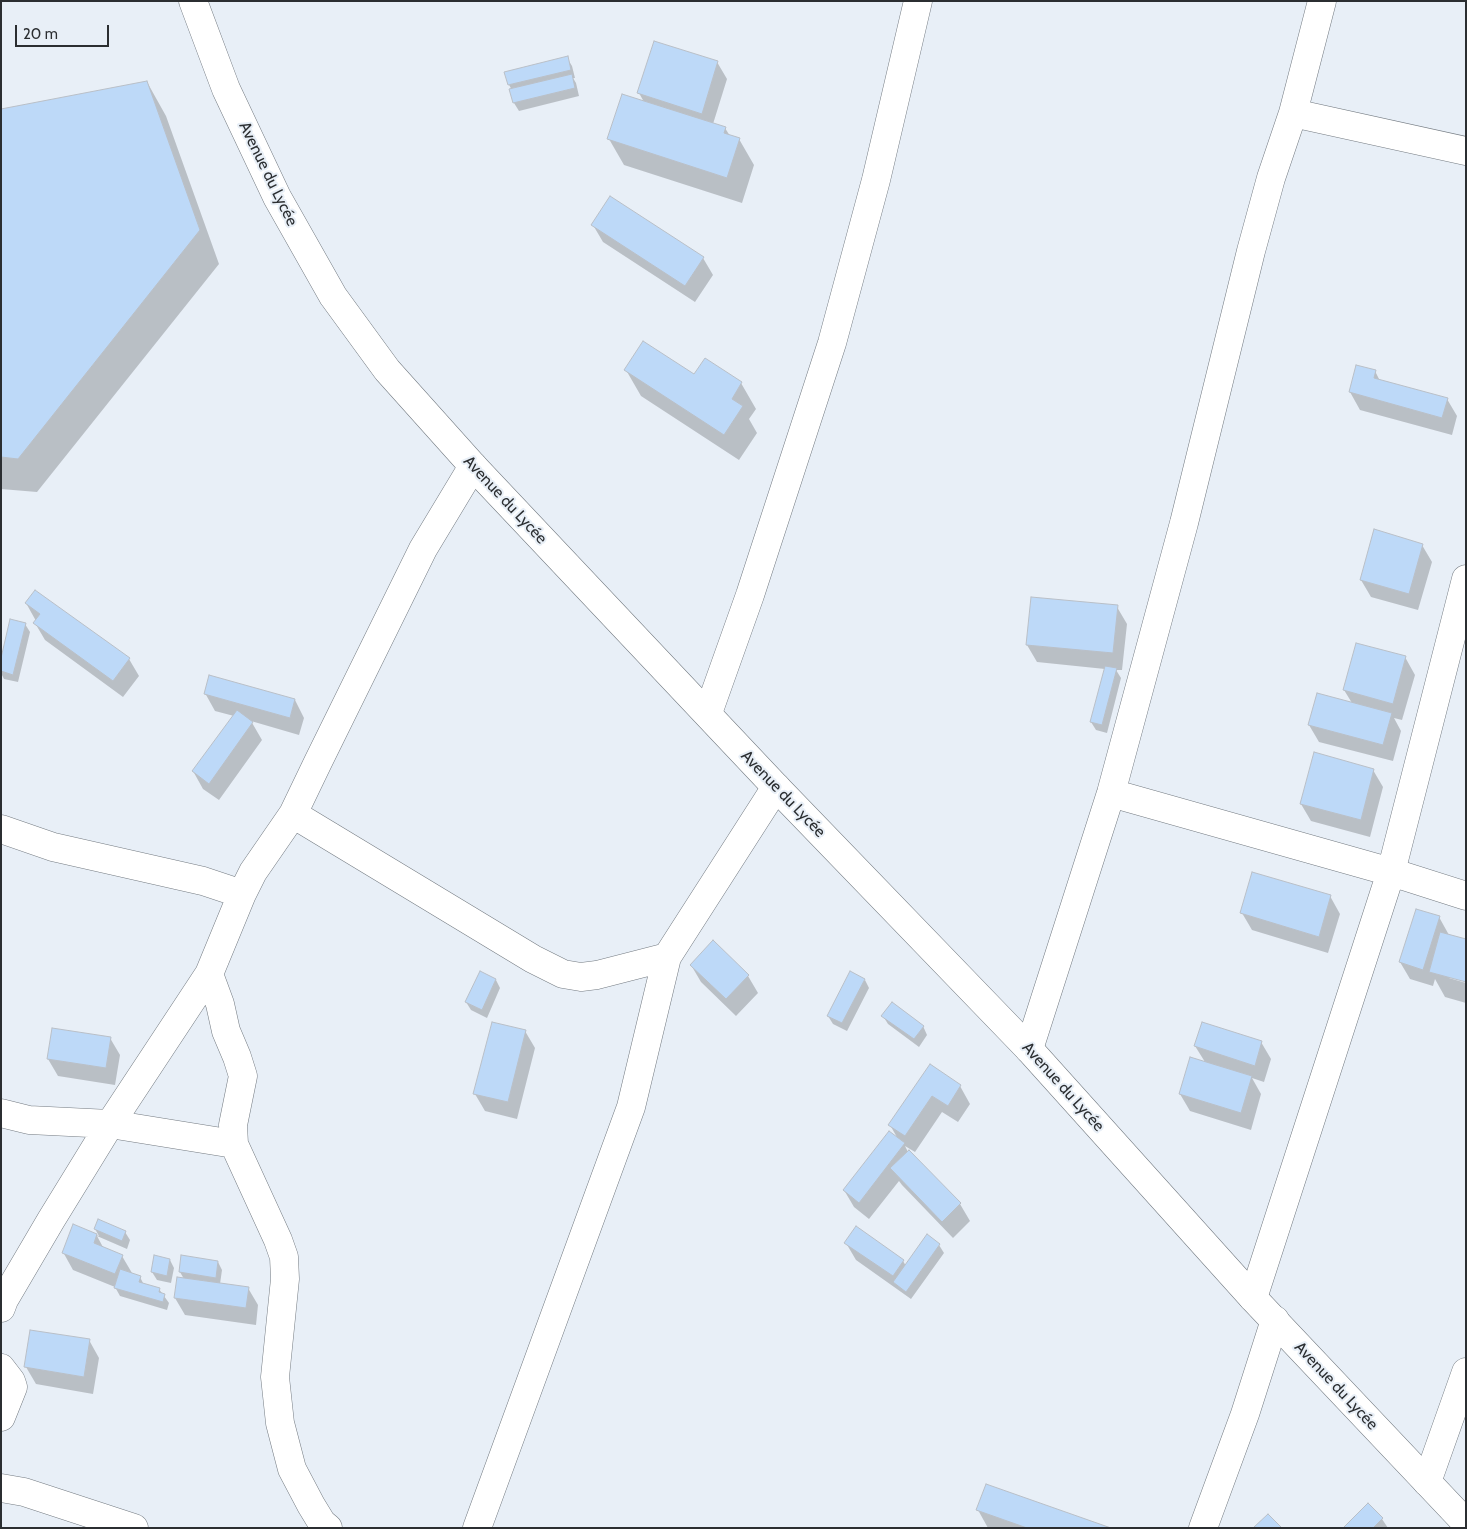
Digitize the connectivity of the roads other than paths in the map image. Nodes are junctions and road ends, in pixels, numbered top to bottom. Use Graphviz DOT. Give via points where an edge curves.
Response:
graph roads {
  1 [pos="193,1"];
  2 [pos="918,1"];
  3 [pos="1322,1"];
  4 [pos="1293,113"];
  5 [pos="1466,151"];
  6 [pos="473,466"];
  7 [pos="1466,579"];
  8 [pos="708,713"];
  9 [pos="776,787"];
  10 [pos="1111,793"];
  11 [pos="293,814"];
  12 [pos="1,829"];
  13 [pos="1391,872"];
  14 [pos="242,894"];
  15 [pos="1466,896"];
  16 [pos="667,956"];
  17 [pos="209,974"];
  18 [pos="1029,1048"];
  19 [pos="1,1114"];
  20 [pos="110,1124"];
  21 [pos="234,1144"];
  22 [pos="1253,1298"];
  23 [pos="1,1308"];
  24 [pos="1275,1320"];
  25 [pos="1,1368"];
  26 [pos="1466,1372"];
  27 [pos="1,1418"];
  28 [pos="1427,1482"];
  29 [pos="1,1488"];
  30 [pos="1466,1523"];
  31 [pos="134,1528"];
  32 [pos="328,1528"];
  33 [pos="477,1528"];
  34 [pos="1203,1528"];
  1 -- 6 [label="street, Avenue du Lycée" via="226,89 277,197 333,296 387,370"];
  2 -- 8 [label="street" via="876,180 832,344"];
  3 -- 4 [label="street"];
  4 -- 5 [label="street"];
  4 -- 10 [label="street" via="1251,251 1182,533"];
  6 -- 8 [label="street, Avenue du Lycée"];
  6 -- 11 [label="street" via="423,549"];
  7 -- 13 [label="street"];
  8 -- 9 [label="street, Avenue du Lycée"];
  9 -- 16 [label="street"];
  9 -- 18 [label="street, Avenue du Lycée"];
  10 -- 13 [label="street"];
  10 -- 18 [label="street"];
  11 -- 14 [label="street" via="252,872"];
  11 -- 16 [label="street" via="563,974 597,975"];
  12 -- 14 [label="street" via="53,847"];
  13 -- 15 [label="street"];
  13 -- 22 [label="street"];
  14 -- 17 [label="street"];
  16 -- 33 [label="street" via="631,1107"];
  17 -- 20 [label="street"];
  17 -- 21 [label="street" via="243,1076 233,1125"];
  18 -- 22 [label="street, Avenue du Lycée"];
  19 -- 20 [label="street" via="29,1120"];
  20 -- 21 [label="street"];
  20 -- 23 [label="street" via="50,1220"];
  21 -- 32 [label="street" via="284,1257 285,1279 275,1377 280,1423 292,1469 311,1505"];
  22 -- 24 [label="street, Avenue du Lycée"];
  24 -- 28 [label="street, Avenue du Lycée"];
  24 -- 34 [label="street"];
  25 -- 27 [label="street" via="13,1387"];
  26 -- 28 [label="street"];
  28 -- 30 [label="street, Avenue du Lycée"];
  29 -- 31 [label="street" via="24,1492"];
}
